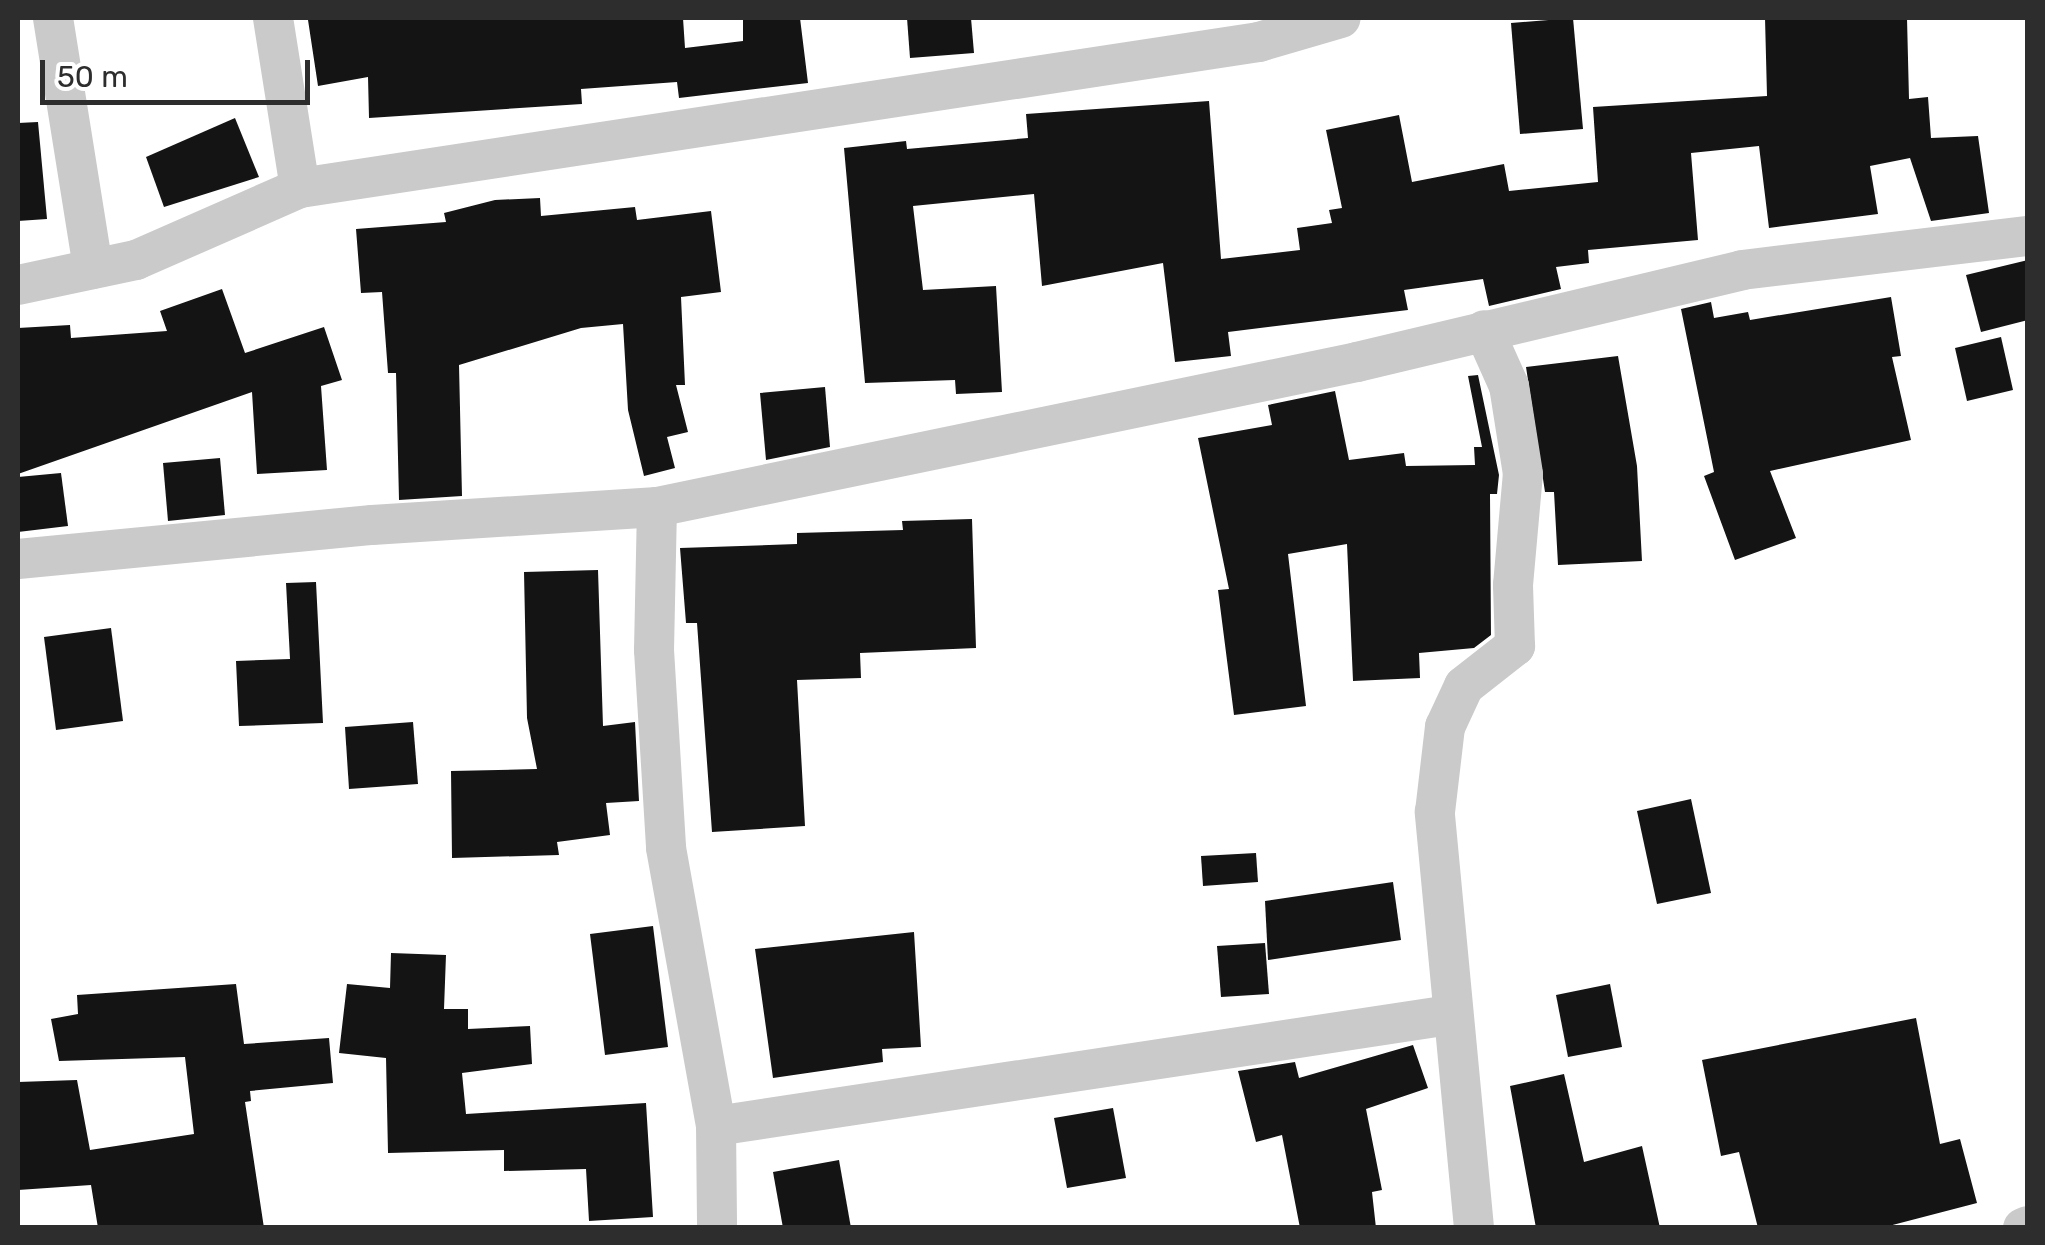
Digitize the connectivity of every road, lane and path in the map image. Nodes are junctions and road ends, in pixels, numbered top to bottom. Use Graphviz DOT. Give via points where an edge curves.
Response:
graph roads {
  1 [pos="53,18"];
  2 [pos="273,18"];
  3 [pos="1341,18"];
  4 [pos="1260,30"];
  5 [pos="300,188"];
  6 [pos="2028,236"];
  7 [pos="92,269"];
  8 [pos="18,285"];
  9 [pos="1484,330"];
  10 [pos="657,507"];
  11 [pos="18,559"];
  12 [pos="1450,1014"];
  13 [pos="716,1126"];
  14 [pos="717,1228"];
  15 [pos="1474,1228"];
  1 -- 7 [label="street"];
  2 -- 5 [label="street"];
  3 -- 4 [label="street"];
  4 -- 5 [label="street"];
  5 -- 7 [label="street" via="181,242"];
  6 -- 9 [label="street" via="1742,270"];
  7 -- 8 [label="street"];
  9 -- 10 [label="street"];
  9 -- 12 [label="street" via="1508,386 1523,474 1512,585 1515,646 1464,686 1445,727 1435,812"];
  10 -- 11 [label="street" via="372,525"];
  10 -- 13 [label="street" via="654,650 666,848"];
  12 -- 13 [label="street"];
  12 -- 15 [label="street"];
  13 -- 14 [label="street"];
}
